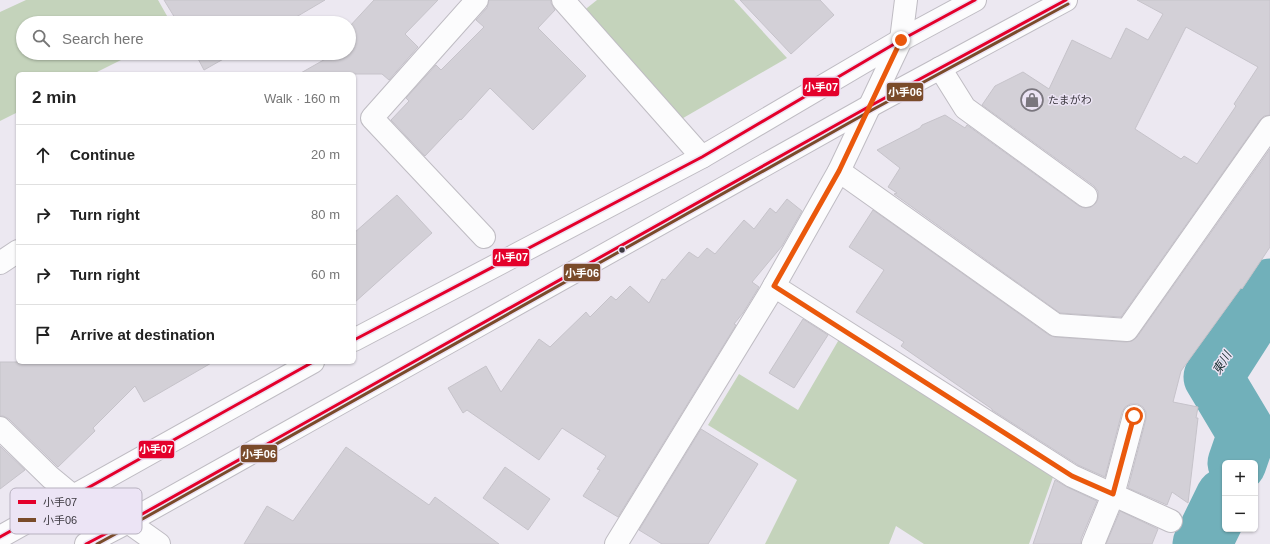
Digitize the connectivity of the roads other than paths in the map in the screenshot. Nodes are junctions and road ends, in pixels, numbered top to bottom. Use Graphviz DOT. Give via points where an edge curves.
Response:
graph roads {
  1 [pos="477,0"];
  2 [pos="906,0"];
  3 [pos="975,0"];
  4 [pos="1066,0"];
  5 [pos="572,3"];
  6 [pos="901,40"];
  7 [pos="940,68"];
  8 [pos="870,106"];
  9 [pos="1270,126"];
  10 [pos="702,156"];
  11 [pos="839,171"];
  12 [pos="1086,196"];
  13 [pos="484,237"];
  14 [pos="16,252"];
  15 [pos="0,263"];
  16 [pos="774,286"];
  17 [pos="356,339"];
  18 [pos="310,364"];
  19 [pos="1134,416"];
  20 [pos="0,428"];
  21 [pos="63,488"];
  22 [pos="87,488"];
  23 [pos="1113,494"];
  24 [pos="142,514"];
  25 [pos="1171,521"];
  26 [pos="10,531"];
  27 [pos="142,532"];
  28 [pos="105,534"];
  29 [pos="0,537"];
  30 [pos="86,544"];
  31 [pos="159,544"];
  32 [pos="616,544"];
  33 [pos="1093,544"];
  1 -- 13 [label="main road" via="372,118"];
  2 -- 6 [label="main road"];
  3 -- 6 [label="main road"];
  4 -- 7 [label="main road"];
  5 -- 10 [label="main road"];
  6 -- 8 [label="main road"];
  6 -- 10 [label="main road"];
  7 -- 8 [label="main road"];
  7 -- 12 [label="main road" via="965,108"];
  8 -- 11 [label="main road"];
  8 -- 24 [label="main road"];
  9 -- 11 [label="main road" via="1127,330 1056,325"];
  10 -- 17 [label="main road"];
  11 -- 16 [label="main road"];
  14 -- 15 [label="main road"];
  16 -- 23 [label="main road" via="1072,476"];
  16 -- 32 [label="main road"];
  18 -- 22 [label="main road"];
  19 -- 23 [label="main road"];
  20 -- 21 [label="main road"];
  23 -- 25 [label="main road"];
  23 -- 33 [label="main road"];
  26 -- 29 [label="main road"];
  27 -- 31 [label="main road"];
  28 -- 30 [label="main road"];
}
